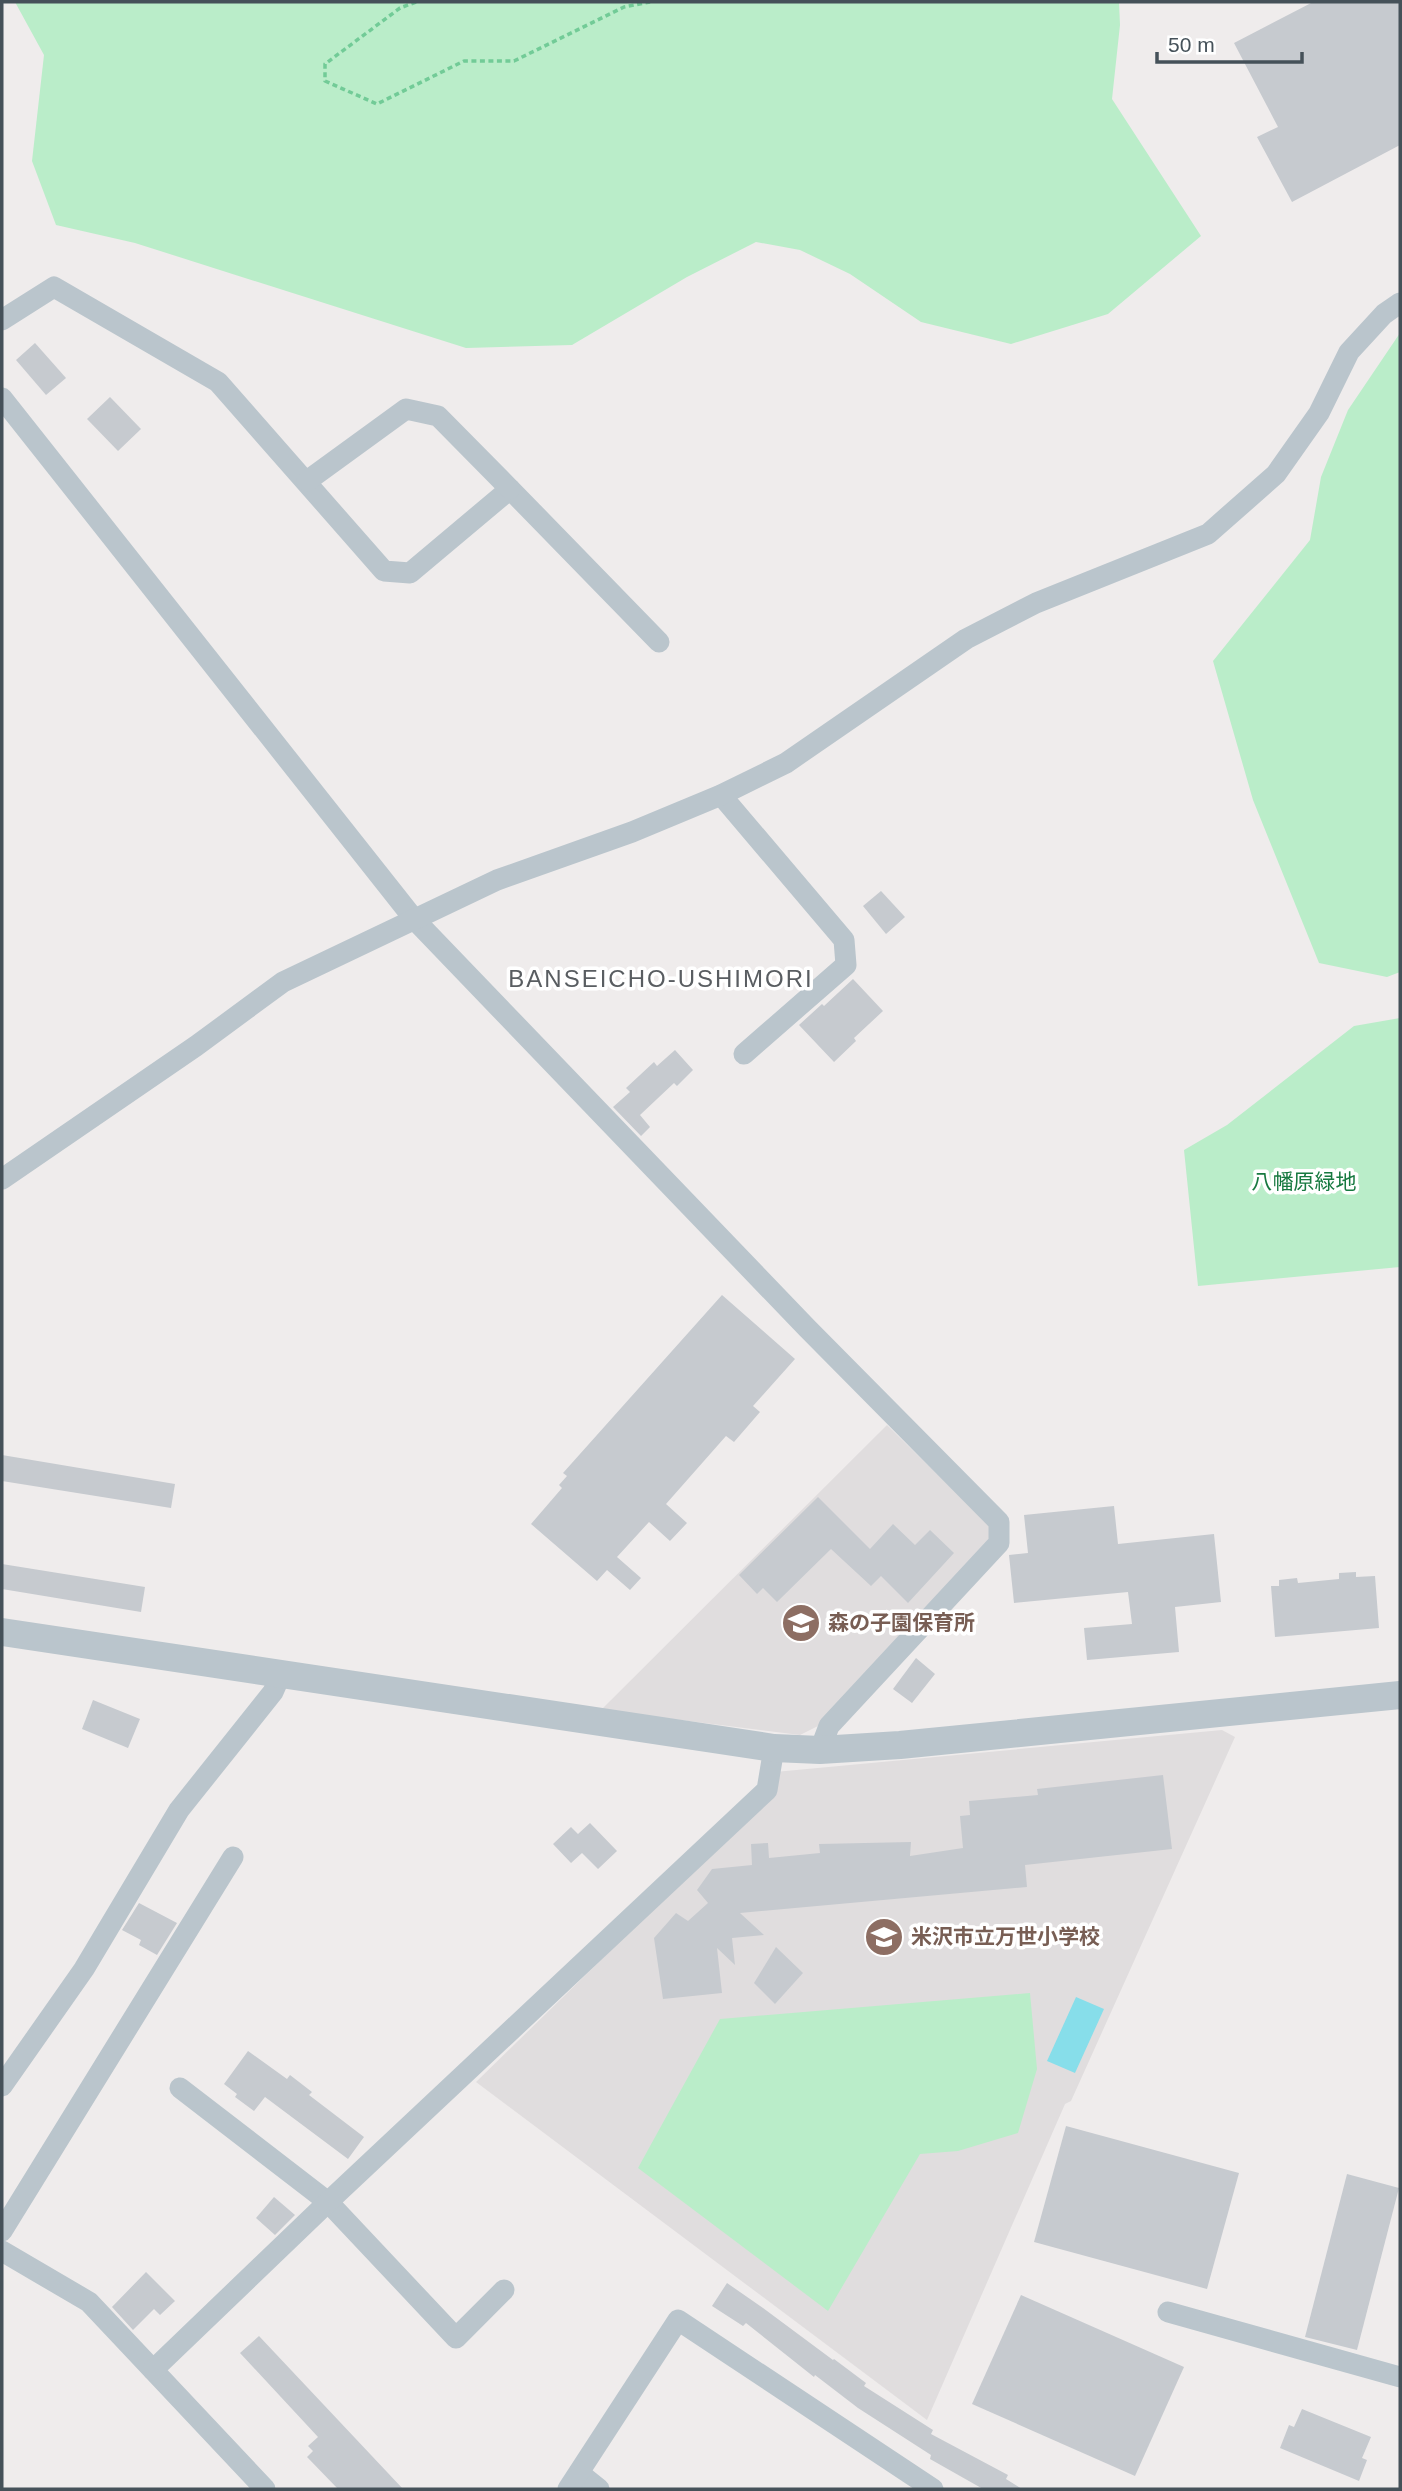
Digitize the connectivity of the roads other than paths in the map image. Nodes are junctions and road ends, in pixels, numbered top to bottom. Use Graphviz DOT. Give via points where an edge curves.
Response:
graph roads {
  1 [pos="1400,303"];
  2 [pos="2,320"];
  3 [pos="2,398"];
  4 [pos="307,481"];
  5 [pos="510,489"];
  6 [pos="659,642"];
  7 [pos="721,795"];
  8 [pos="414,919"];
  9 [pos="744,1054"];
  10 [pos="2,1179"];
  11 [pos="2,1632"];
  12 [pos="281,1674"];
  13 [pos="1400,1695"];
  14 [pos="774,1748"];
  15 [pos="820,1750"];
  16 [pos="233,1857"];
  17 [pos="2,2086"];
  18 [pos="180,2088"];
  19 [pos="328,2202"];
  20 [pos="2,2231"];
  21 [pos="2,2251"];
  22 [pos="504,2290"];
  23 [pos="1168,2312"];
  24 [pos="153,2370"];
  25 [pos="1400,2377"];
  26 [pos="573,2481"];
  27 [pos="265,2489"];
  28 [pos="599,2489"];
  29 [pos="933,2489"];
  1 -- 7 [label="street" via="1349,352 1319,413 1276,474 1208,534 1036,603 966,639 786,763"];
  2 -- 4 [label="street" via="54,287 218,382"];
  3 -- 8 [label="street"];
  4 -- 5 [label="street" via="406,409 438,416"];
  4 -- 5 [label="street" via="384,571 410,573"];
  5 -- 6 [label="street"];
  7 -- 8 [label="street" via="497,880"];
  7 -- 9 [label="street" via="844,940 846,965"];
  8 -- 10 [label="street" via="283,982"];
  8 -- 15 [label="street" via="999,1521 999,1543 829,1726"];
  11 -- 12 [label="street"];
  12 -- 14 [label="street"];
  12 -- 17 [label="street" via="273,1692 179,1810 84,1969"];
  13 -- 15 [label="street"];
  14 -- 15 [label="street"];
  14 -- 19 [label="street" via="767,1790"];
  16 -- 20 [label="street"];
  18 -- 19 [label="street"];
  19 -- 22 [label="street" via="456,2338"];
  19 -- 24 [label="street"];
  21 -- 24 [label="street" via="89,2302"];
  23 -- 25 [label="street"];
  24 -- 27 [label="street"];
  26 -- 28 [label="street"];
  26 -- 29 [label="street" via="678,2320"];
}
